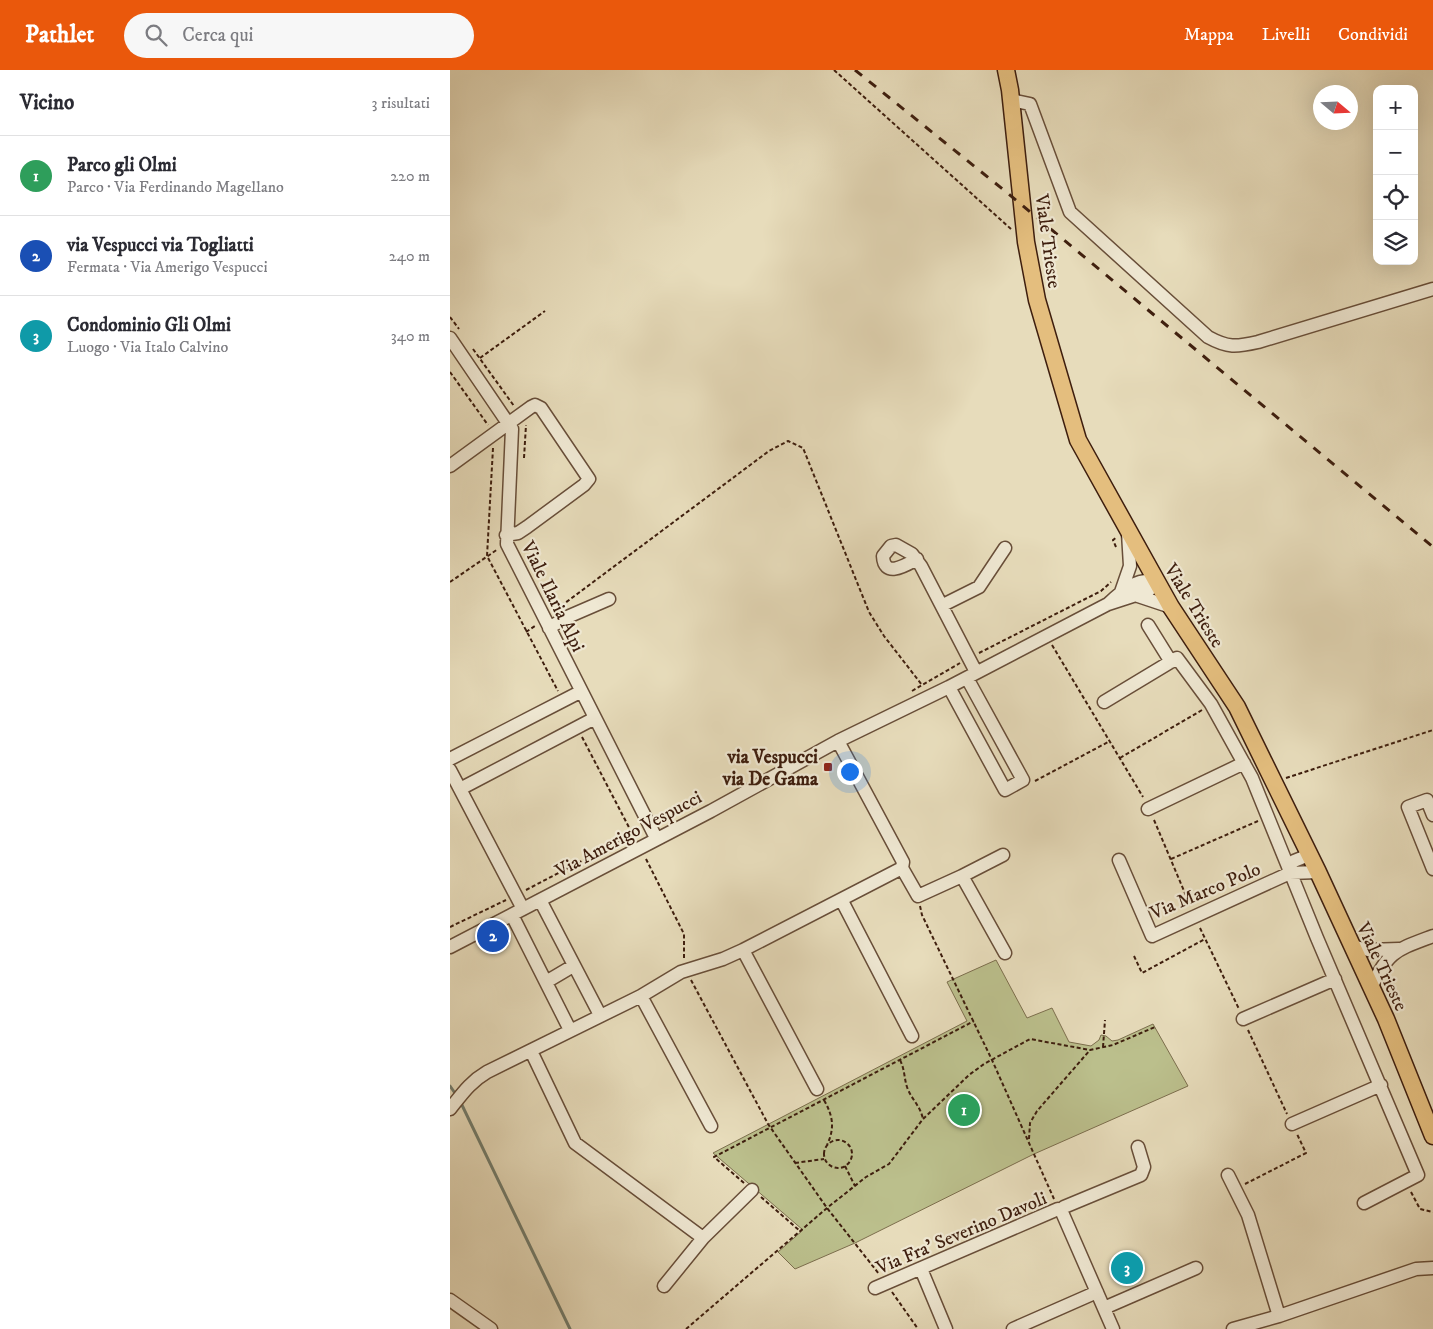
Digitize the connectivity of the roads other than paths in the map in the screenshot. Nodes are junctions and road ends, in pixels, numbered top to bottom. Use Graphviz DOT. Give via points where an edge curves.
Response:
graph roads {
  1 [pos="1006,70"];
  2 [pos="1012,100"];
  3 [pos="1433,289"];
  4 [pos="450,338"];
  5 [pos="510,424"];
  6 [pos="450,466"];
  7 [pos="1128,531"];
  8 [pos="506,540"];
  9 [pos="1005,548"];
  10 [pos="917,559"];
  11 [pos="1156,582"];
  12 [pos="1121,592"];
  13 [pos="1135,596"];
  14 [pos="608,599"];
  15 [pos="1108,604"];
  16 [pos="943,605"];
  17 [pos="1171,607"];
  18 [pos="1148,625"];
  19 [pos="549,628"];
  20 [pos="1171,662"];
  21 [pos="972,675"];
  22 [pos="949,687"];
  23 [pos="580,692"];
  24 [pos="1104,702"];
  25 [pos="595,718"];
  26 [pos="838,741"];
  27 [pos="450,760"];
  28 [pos="1244,763"];
  29 [pos="450,770"];
  30 [pos="460,790"];
  31 [pos="1148,808"];
  32 [pos="1433,814"];
  33 [pos="656,838"];
  34 [pos="1003,854"];
  35 [pos="1309,855"];
  36 [pos="1119,860"];
  37 [pos="902,868"];
  38 [pos="1433,869"];
  39 [pos="1289,870"];
  40 [pos="1318,872"];
  41 [pos="962,876"];
  42 [pos="540,900"];
  43 [pos="842,901"];
  44 [pos="517,912"];
  45 [pos="1433,936"];
  46 [pos="450,947"];
  47 [pos="1399,949"];
  48 [pos="743,950"];
  49 [pos="1005,953"];
  50 [pos="1364,956"];
  51 [pos="1382,964"];
  52 [pos="573,966"];
  53 [pos="1334,978"];
  54 [pos="546,982"];
  55 [pos="1371,988"];
  56 [pos="640,996"];
  57 [pos="600,1015"];
  58 [pos="1243,1019"];
  59 [pos="570,1030"];
  60 [pos="912,1036"];
  61 [pos="531,1051"];
  62 [pos="1381,1085"];
  63 [pos="817,1089"];
  64 [pos="452,1107"];
  65 [pos="1292,1124"];
  66 [pos="712,1126"];
  67 [pos="1433,1136"];
  68 [pos="1138,1147"];
  69 [pos="1228,1175"];
  70 [pos="752,1190"];
  71 [pos="1364,1203"];
  72 [pos="1059,1210"];
  73 [pos="703,1238"];
  74 [pos="1196,1268"];
  75 [pos="1433,1268"];
  76 [pos="920,1269"];
  77 [pos="664,1286"];
  78 [pos="875,1288"];
  79 [pos="1097,1292"];
  80 [pos="450,1300"];
  81 [pos="1104,1308"];
  82 [pos="1279,1316"];
  83 [pos="483,1327"];
  84 [pos="946,1329"];
  85 [pos="1013,1329"];
  86 [pos="1113,1329"];
  87 [pos="1233,1329"];
  1 -- 2 [label="main road, Viale Trieste"];
  2 -- 3 [label="street" via="1030,104 1034,109 1070,212 1208,337 1222,345 1234,347 1258,342"];
  2 -- 7 [label="main road, Viale Trieste" via="1026,242 1039,309 1078,440"];
  4 -- 5 [label="street, Viale Ilaria Alpi"];
  5 -- 6 [label="street"];
  5 -- 8 [label="street, Viale Ilaria Alpi" via="513,436"];
  5 -- 8 [label="street" via="532,407 539,407 589,479"];
  7 -- 11 [label="main road, Viale Trieste"];
  7 -- 12 [label="street, Via Amerigo Vespucci" via="1130,566"];
  8 -- 19 [label="street, Viale Ilaria Alpi"];
  9 -- 16 [label="street" via="979,587"];
  10 -- 16 [label="street"];
  11 -- 12 [label="street, Via Amerigo Vespucci" via="1140,582"];
  11 -- 13 [label="street, Via Amerigo Vespucci" via="1148,591"];
  11 -- 17 [label="main road, Viale Trieste"];
  12 -- 15 [label="street, Via Amerigo Vespucci"];
  13 -- 15 [label="street, Via Amerigo Vespucci"];
  13 -- 17 [label="street"];
  14 -- 19 [label="street"];
  15 -- 21 [label="street, Via Amerigo Vespucci"];
  16 -- 21 [label="street" via="969,658"];
  17 -- 35 [label="main road, Viale Trieste" via="1237,707"];
  18 -- 20 [label="street"];
  19 -- 23 [label="street, Viale Ilaria Alpi"];
  20 -- 24 [label="street"];
  20 -- 28 [label="street, Via Marco Polo" via="1177,658 1211,704"];
  21 -- 22 [label="street, Via Amerigo Vespucci"];
  21 -- 22 [label="street" via="1023,780 1005,790"];
  22 -- 26 [label="street, Via Amerigo Vespucci"];
  23 -- 25 [label="street, Viale Ilaria Alpi"];
  23 -- 27 [label="street"];
  25 -- 30 [label="street"];
  25 -- 33 [label="street, Viale Ilaria Alpi"];
  26 -- 33 [label="street, Via Amerigo Vespucci"];
  26 -- 37 [label="street" via="903,862"];
  28 -- 31 [label="street"];
  28 -- 39 [label="street, Via Marco Polo"];
  29 -- 30 [label="street"];
  30 -- 44 [label="street" via="515,895"];
  32 -- 38 [label="street" via="1427,800 1408,807"];
  33 -- 42 [label="street, Via Amerigo Vespucci"];
  34 -- 41 [label="street"];
  35 -- 39 [label="street, Via Marco Polo" via="1294,861"];
  35 -- 40 [label="main road, Viale Trieste"];
  36 -- 39 [label="street, Via Marco Polo" via="1152,936"];
  37 -- 41 [label="street" via="918,896"];
  37 -- 43 [label="street"];
  39 -- 40 [label="street, Via Marco Polo"];
  39 -- 53 [label="street, Via Marco Polo"];
  40 -- 50 [label="main road, Viale Trieste" via="1352,946"];
  41 -- 49 [label="street"];
  42 -- 44 [label="street, Via Amerigo Vespucci"];
  42 -- 52 [label="street"];
  43 -- 48 [label="street"];
  43 -- 60 [label="street"];
  44 -- 46 [label="street, Via Amerigo Vespucci"];
  44 -- 54 [label="street"];
  45 -- 47 [label="street"];
  47 -- 50 [label="street"];
  47 -- 51 [label="street"];
  48 -- 56 [label="street" via="686,970"];
  48 -- 63 [label="street"];
  50 -- 51 [label="street"];
  50 -- 55 [label="main road, Viale Trieste"];
  51 -- 55 [label="street"];
  52 -- 54 [label="street"];
  52 -- 57 [label="street"];
  53 -- 58 [label="street"];
  53 -- 62 [label="street, Via Marco Polo"];
  54 -- 59 [label="street"];
  55 -- 67 [label="main road, Viale Trieste"];
  56 -- 57 [label="street"];
  56 -- 66 [label="street"];
  57 -- 59 [label="street"];
  59 -- 61 [label="street"];
  61 -- 64 [label="street" via="481,1075 463,1091"];
  61 -- 73 [label="street" via="575,1142"];
  62 -- 65 [label="street"];
  62 -- 71 [label="street, Via Marco Polo" via="1418,1175"];
  68 -- 72 [label="street, Via Fra' Severino Davoli" via="1144,1166 1141,1175"];
  69 -- 82 [label="street" via="1248,1215"];
  70 -- 73 [label="street"];
  72 -- 76 [label="street, Via Fra' Severino Davoli"];
  72 -- 79 [label="street"];
  73 -- 77 [label="street"];
  74 -- 81 [label="street"];
  75 -- 82 [label="street" via="1416,1269"];
  76 -- 78 [label="street, Via Fra' Severino Davoli"];
  76 -- 84 [label="street"];
  79 -- 81 [label="street"];
  79 -- 85 [label="street"];
  80 -- 83 [label="street"];
  81 -- 86 [label="street"];
  82 -- 87 [label="street"];
}
